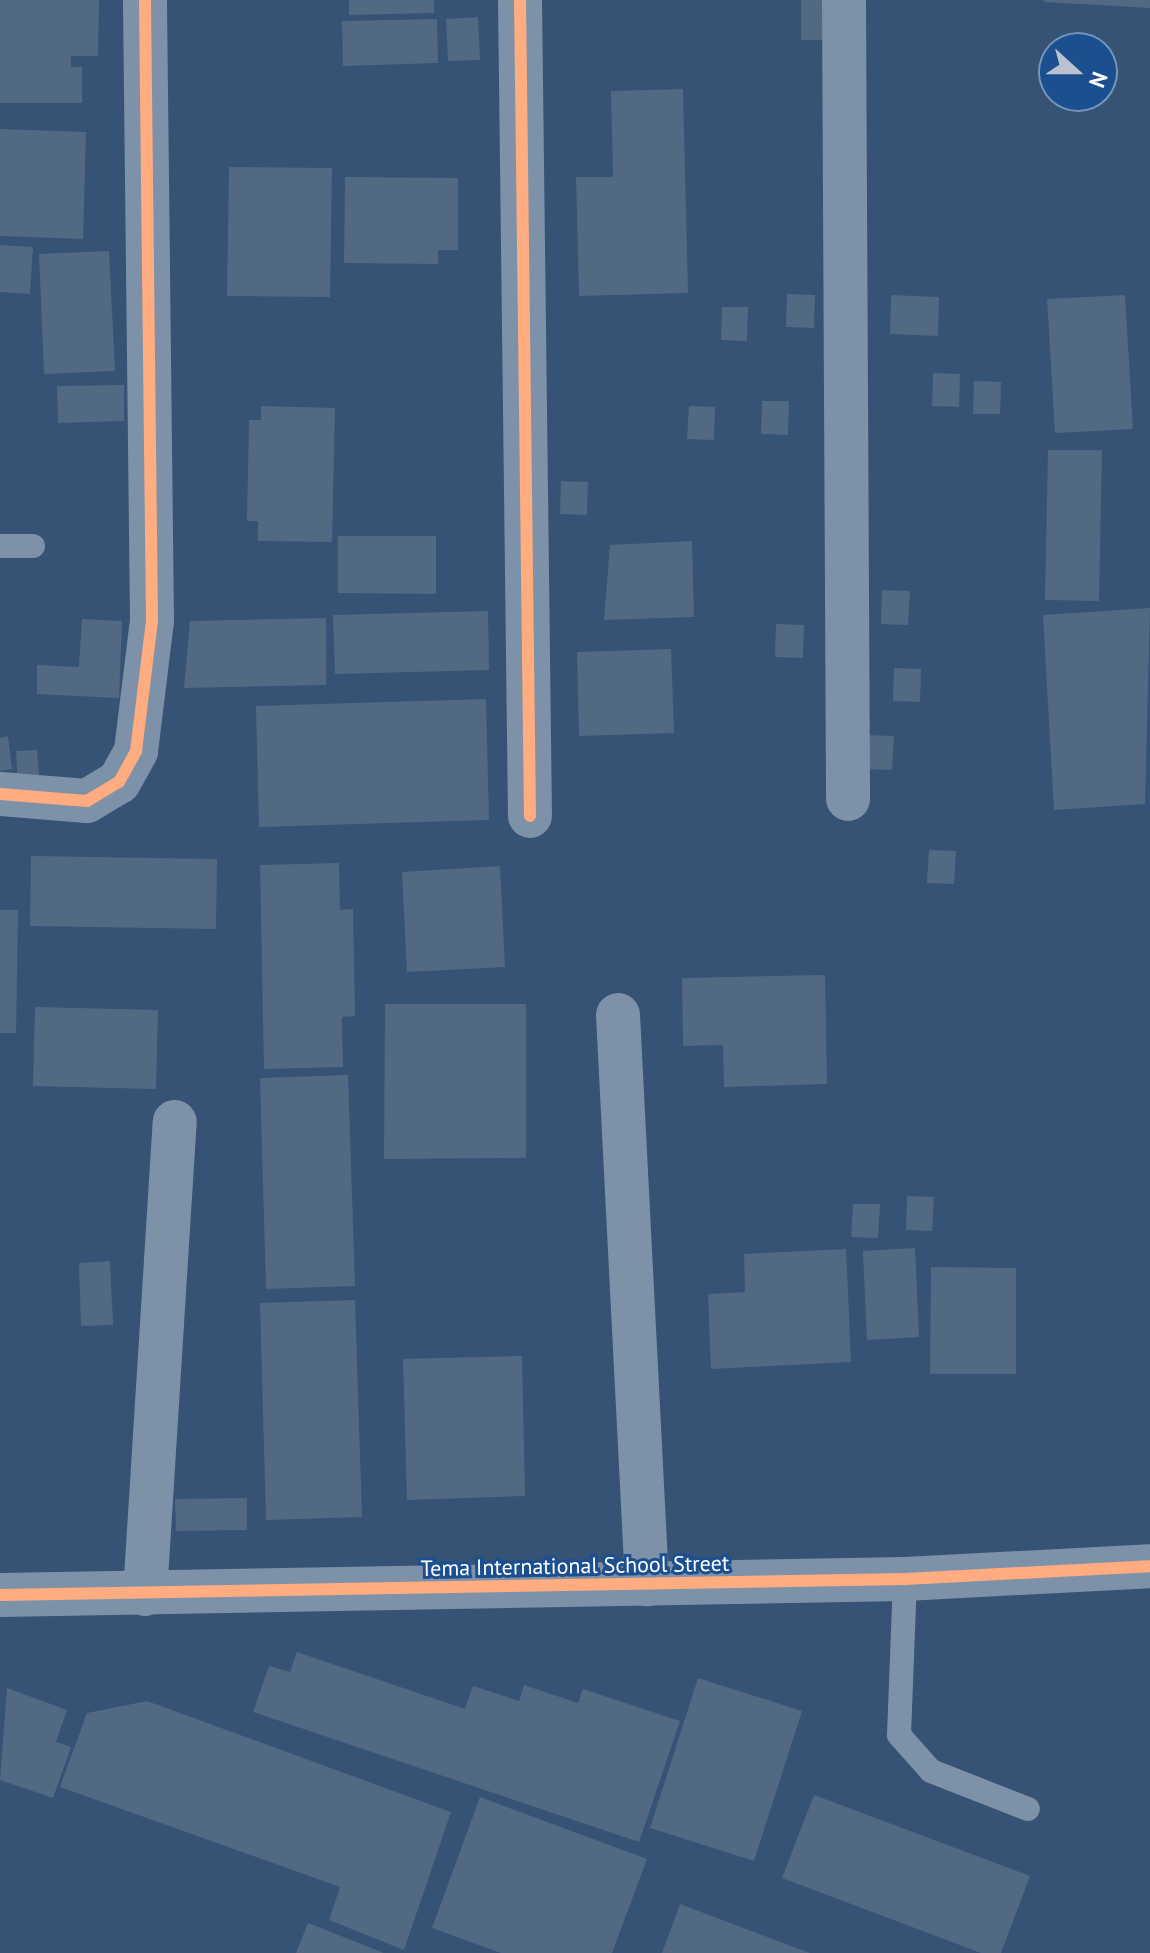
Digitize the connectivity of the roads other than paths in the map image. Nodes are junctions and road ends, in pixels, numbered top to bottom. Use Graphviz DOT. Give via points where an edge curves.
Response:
graph roads {
  1 [pos="145,0"];
  2 [pos="520,0"];
  3 [pos="844,0"];
  4 [pos="0,546"];
  5 [pos="33,546"];
  6 [pos="0,794"];
  7 [pos="848,799"];
  8 [pos="530,816"];
  9 [pos="618,1015"];
  10 [pos="175,1122"];
  11 [pos="1150,1566"];
  12 [pos="905,1579"];
  13 [pos="647,1584"];
  14 [pos="145,1594"];
  15 [pos="0,1595"];
  16 [pos="1028,1809"];
  1 -- 6 [label="street" via="152,621 136,751 119,782 87,801"];
  2 -- 8 [label="street"];
  3 -- 7 [label="street"];
  4 -- 5 [label="lane"];
  9 -- 13 [label="street"];
  10 -- 14 [label="street"];
  11 -- 12 [label="street, Tema International School Street"];
  12 -- 13 [label="street, Tema International School Street"];
  12 -- 16 [label="lane" via="899,1735 931,1771"];
  13 -- 14 [label="street, Tema International School Street"];
  14 -- 15 [label="street, Tema International School Street"];
}
